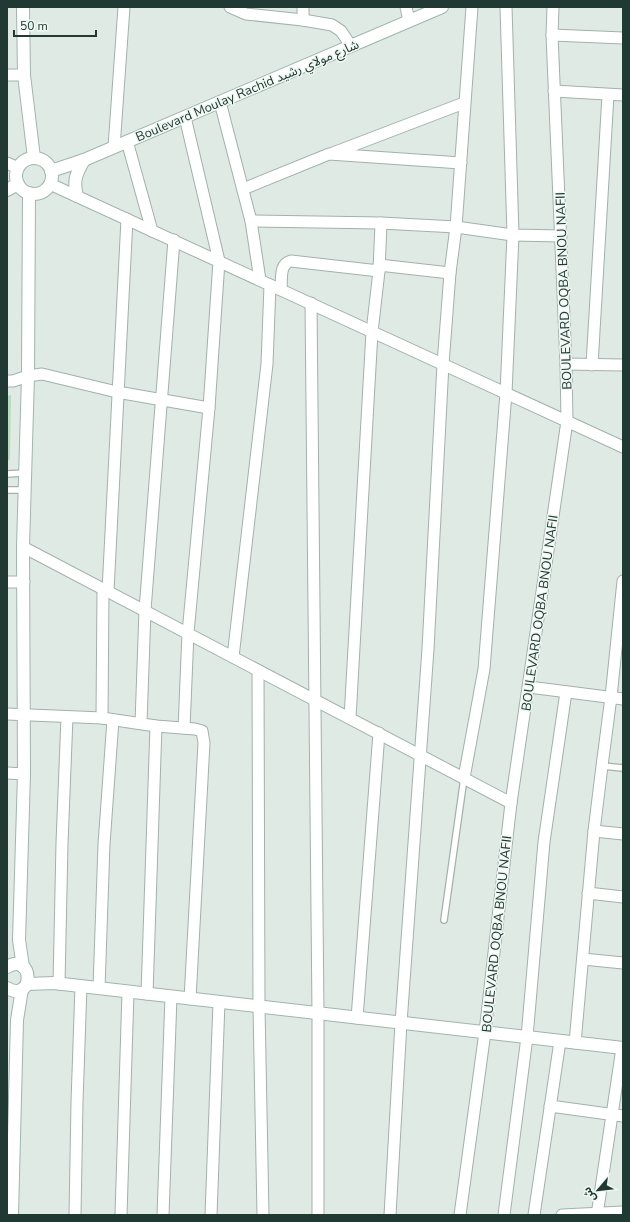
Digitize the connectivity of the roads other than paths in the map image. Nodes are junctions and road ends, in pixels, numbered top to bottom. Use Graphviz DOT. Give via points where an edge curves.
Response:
graph roads {
  1 [pos="23,7"];
  2 [pos="124,7"];
  3 [pos="230,7"];
  4 [pos="303,7"];
  5 [pos="406,7"];
  6 [pos="442,7"];
  7 [pos="472,7"];
  8 [pos="506,7"];
  9 [pos="553,7"];
  10 [pos="303,20"];
  11 [pos="409,21"];
  12 [pos="552,35"];
  13 [pos="623,38"];
  14 [pos="351,46"];
  15 [pos="7,75"];
  16 [pos="24,75"];
  17 [pos="554,91"];
  18 [pos="608,94"];
  19 [pos="623,95"];
  20 [pos="220,102"];
  21 [pos="464,103"];
  22 [pos="185,117"];
  23 [pos="127,141"];
  24 [pos="114,147"];
  25 [pos="329,154"];
  26 [pos="34,158"];
  27 [pos="84,160"];
  28 [pos="461,163"];
  29 [pos="13,165"];
  30 [pos="51,171"];
  31 [pos="18,184"];
  32 [pos="50,184"];
  33 [pos="7,190"];
  34 [pos="243,190"];
  35 [pos="29,194"];
  36 [pos="77,196"];
  37 [pos="127,219"];
  38 [pos="251,221"];
  39 [pos="381,223"];
  40 [pos="456,228"];
  41 [pos="152,231"];
  42 [pos="513,235"];
  43 [pos="561,236"];
  44 [pos="174,240"];
  45 [pos="219,261"];
  46 [pos="379,268"];
  47 [pos="450,273"];
  48 [pos="265,282"];
  49 [pos="281,290"];
  50 [pos="311,303"];
  51 [pos="372,332"];
  52 [pos="443,364"];
  53 [pos="566,364"];
  54 [pos="592,364"];
  55 [pos="623,364"];
  56 [pos="28,376"];
  57 [pos="7,381"];
  58 [pos="117,392"];
  59 [pos="506,393"];
  60 [pos="160,399"];
  61 [pos="209,408"];
  62 [pos="567,421"];
  63 [pos="623,447"];
  64 [pos="7,474"];
  65 [pos="26,474"];
  66 [pos="7,490"];
  67 [pos="25,490"];
  68 [pos="24,547"];
  69 [pos="623,581"];
  70 [pos="7,582"];
  71 [pos="24,582"];
  72 [pos="106,590"];
  73 [pos="145,610"];
  74 [pos="188,633"];
  75 [pos="620,636"];
  76 [pos="233,657"];
  77 [pos="258,670"];
  78 [pos="529,687"];
  79 [pos="566,692"];
  80 [pos="611,697"];
  81 [pos="314,699"];
  82 [pos="623,699"];
  83 [pos="7,714"];
  84 [pos="24,715"];
  85 [pos="67,717"];
  86 [pos="350,718"];
  87 [pos="108,719"];
  88 [pos="141,723"];
  89 [pos="156,726"];
  90 [pos="184,728"];
  91 [pos="379,733"];
  92 [pos="420,755"];
  93 [pos="602,766"];
  94 [pos="623,768"];
  95 [pos="7,773"];
  96 [pos="24,774"];
  97 [pos="464,778"];
  98 [pos="511,803"];
  99 [pos="594,831"];
  100 [pos="623,834"];
  101 [pos="588,893"];
  102 [pos="623,897"];
  103 [pos="444,920"];
  104 [pos="583,959"];
  105 [pos="623,963"];
  106 [pos="17,968"];
  107 [pos="56,984"];
  108 [pos="82,986"];
  109 [pos="24,987"];
  110 [pos="99,988"];
  111 [pos="8,989"];
  112 [pos="128,992"];
  113 [pos="147,994"];
  114 [pos="171,997"];
  115 [pos="190,999"];
  116 [pos="219,1002"];
  117 [pos="259,1007"];
  118 [pos="318,1013"];
  119 [pos="357,1018"];
  120 [pos="17,1020"];
  121 [pos="401,1023"];
  122 [pos="485,1032"];
  123 [pos="527,1037"];
  124 [pos="560,1041"];
  125 [pos="575,1043"];
  126 [pos="623,1048"];
  127 [pos="550,1106"];
  128 [pos="618,1115"];
  129 [pos="623,1212"];
  130 [pos="597,1214"];
  131 [pos="12,1215"];
  132 [pos="75,1215"];
  133 [pos="121,1215"];
  134 [pos="163,1215"];
  135 [pos="211,1215"];
  136 [pos="264,1215"];
  137 [pos="318,1215"];
  138 [pos="390,1215"];
  139 [pos="460,1215"];
  140 [pos="504,1215"];
  141 [pos="534,1215"];
  142 [pos="562,1215"];
  1 -- 16 [label="street"];
  2 -- 24 [label="street"];
  3 -- 10 [label="street" via="246,14"];
  4 -- 10 [label="street"];
  5 -- 11 [label="street"];
  6 -- 11 [label="street, Boulevard Moulay Rachid شارع مولاي رشيد"];
  7 -- 21 [label="street"];
  8 -- 42 [label="street"];
  9 -- 12 [label="street, BOULEVARD OQBA BNOU NAFII"];
  10 -- 14 [label="street" via="332,25 341,31"];
  11 -- 14 [label="street, Boulevard Moulay Rachid شارع مولاي رشيد"];
  12 -- 13 [label="street"];
  12 -- 17 [label="street, BOULEVARD OQBA BNOU NAFII"];
  14 -- 20 [label="street, Boulevard Moulay Rachid شارع مولاي رشيد"];
  15 -- 16 [label="street"];
  16 -- 26 [label="street"];
  17 -- 18 [label="street"];
  17 -- 43 [label="street, BOULEVARD OQBA BNOU NAFII"];
  18 -- 19 [label="street"];
  18 -- 54 [label="street"];
  20 -- 22 [label="street, Boulevard Moulay Rachid شارع مولاي رشيد"];
  20 -- 34 [label="street"];
  21 -- 25 [label="street"];
  21 -- 28 [label="street"];
  22 -- 23 [label="street, Boulevard Moulay Rachid شارع مولاي رشيد"];
  22 -- 45 [label="street"];
  23 -- 24 [label="street, Boulevard Moulay Rachid شارع مولاي رشيد"];
  23 -- 41 [label="street"];
  24 -- 27 [label="street, Boulevard Moulay Rachid شارع مولاي رشيد"];
  25 -- 28 [label="street"];
  25 -- 34 [label="street"];
  26 -- 29 [label="street"];
  26 -- 30 [label="street" via="45,162"];
  27 -- 30 [label="street, Boulevard Moulay Rachid شارع مولاي رشيد"];
  27 -- 36 [label="street" via="74,185"];
  28 -- 40 [label="street"];
  29 -- 31 [label="street"];
  30 -- 32 [label="street"];
  31 -- 33 [label="street"];
  31 -- 35 [label="street"];
  32 -- 35 [label="street" via="42,192"];
  32 -- 36 [label="street"];
  34 -- 38 [label="street"];
  35 -- 56 [label="street"];
  36 -- 37 [label="street"];
  37 -- 41 [label="street"];
  37 -- 58 [label="street"];
  38 -- 39 [label="street"];
  38 -- 48 [label="street"];
  39 -- 40 [label="street"];
  39 -- 46 [label="street"];
  40 -- 42 [label="street"];
  40 -- 47 [label="street"];
  41 -- 44 [label="street"];
  42 -- 43 [label="street"];
  42 -- 59 [label="street"];
  43 -- 53 [label="street, BOULEVARD OQBA BNOU NAFII"];
  44 -- 45 [label="street"];
  44 -- 60 [label="street"];
  45 -- 48 [label="street"];
  45 -- 61 [label="street"];
  46 -- 47 [label="street"];
  46 -- 49 [label="street" via="286,262 283,265"];
  46 -- 51 [label="street"];
  47 -- 52 [label="street"];
  48 -- 49 [label="street"];
  48 -- 76 [label="street" via="267,364"];
  49 -- 50 [label="street"];
  50 -- 51 [label="street"];
  50 -- 81 [label="street"];
  51 -- 52 [label="street"];
  51 -- 86 [label="street"];
  52 -- 59 [label="street"];
  52 -- 92 [label="street" via="434,557"];
  53 -- 54 [label="street"];
  53 -- 62 [label="street, BOULEVARD OQBA BNOU NAFII"];
  54 -- 55 [label="street"];
  56 -- 57 [label="street"];
  56 -- 58 [label="street" via="42,374"];
  56 -- 65 [label="street"];
  58 -- 60 [label="street"];
  58 -- 72 [label="street"];
  59 -- 62 [label="street"];
  59 -- 97 [label="street" via="484,669"];
  60 -- 61 [label="street"];
  60 -- 73 [label="street"];
  61 -- 74 [label="street"];
  62 -- 63 [label="street"];
  62 -- 78 [label="street, BOULEVARD OQBA BNOU NAFII"];
  64 -- 65 [label="lane"];
  65 -- 67 [label="street"];
  66 -- 67 [label="lane"];
  67 -- 68 [label="street"];
  68 -- 71 [label="street"];
  68 -- 72 [label="street"];
  69 -- 75 [label="street"];
  70 -- 71 [label="street"];
  71 -- 84 [label="street"];
  72 -- 73 [label="street"];
  72 -- 87 [label="street"];
  73 -- 74 [label="street"];
  73 -- 88 [label="street"];
  74 -- 76 [label="street"];
  74 -- 90 [label="street"];
  75 -- 80 [label="street"];
  76 -- 77 [label="street"];
  77 -- 81 [label="street"];
  77 -- 117 [label="street"];
  78 -- 79 [label="street"];
  78 -- 98 [label="street, BOULEVARD OQBA BNOU NAFII"];
  79 -- 80 [label="street"];
  79 -- 123 [label="street" via="544,842"];
  80 -- 82 [label="street"];
  80 -- 93 [label="street"];
  81 -- 86 [label="street"];
  81 -- 118 [label="street"];
  83 -- 84 [label="street"];
  84 -- 85 [label="street"];
  84 -- 96 [label="street"];
  85 -- 87 [label="street"];
  85 -- 107 [label="street"];
  86 -- 91 [label="street"];
  87 -- 88 [label="street"];
  87 -- 110 [label="street"];
  88 -- 89 [label="street"];
  89 -- 90 [label="street"];
  89 -- 113 [label="street"];
  90 -- 115 [label="street" via="202,731 204,743"];
  91 -- 92 [label="street"];
  91 -- 119 [label="street"];
  92 -- 97 [label="street"];
  92 -- 121 [label="street"];
  93 -- 94 [label="lane"];
  93 -- 99 [label="street"];
  95 -- 96 [label="street"];
  96 -- 106 [label="street"];
  97 -- 98 [label="street"];
  97 -- 103 [label="lane"];
  98 -- 122 [label="street, BOULEVARD OQBA BNOU NAFII"];
  99 -- 100 [label="street"];
  99 -- 101 [label="street"];
  101 -- 102 [label="street"];
  101 -- 104 [label="street"];
  104 -- 105 [label="street"];
  104 -- 125 [label="street"];
  106 -- 107 [label="street"];
  106 -- 109 [label="street" via="28,978"];
  107 -- 108 [label="street"];
  107 -- 109 [label="street"];
  108 -- 110 [label="street"];
  108 -- 132 [label="street"];
  109 -- 111 [label="street" via="16,991"];
  109 -- 120 [label="street"];
  110 -- 112 [label="street"];
  111 -- 120 [label="street"];
  112 -- 113 [label="street"];
  112 -- 133 [label="street"];
  113 -- 114 [label="street"];
  114 -- 115 [label="street"];
  114 -- 134 [label="street"];
  115 -- 116 [label="street"];
  116 -- 117 [label="street"];
  116 -- 135 [label="street"];
  117 -- 118 [label="street"];
  117 -- 136 [label="street"];
  118 -- 119 [label="street"];
  118 -- 137 [label="street"];
  119 -- 121 [label="street"];
  120 -- 131 [label="street"];
  121 -- 122 [label="street"];
  121 -- 138 [label="street"];
  122 -- 123 [label="street"];
  122 -- 139 [label="street, BOULEVARD OQBA BNOU NAFII"];
  123 -- 124 [label="street"];
  123 -- 140 [label="street"];
  124 -- 125 [label="street"];
  124 -- 127 [label="street"];
  125 -- 126 [label="street"];
  126 -- 128 [label="street"];
  127 -- 128 [label="street"];
  127 -- 141 [label="street"];
  128 -- 130 [label="street"];
  129 -- 130 [label="street"];
  130 -- 142 [label="street"];
}
